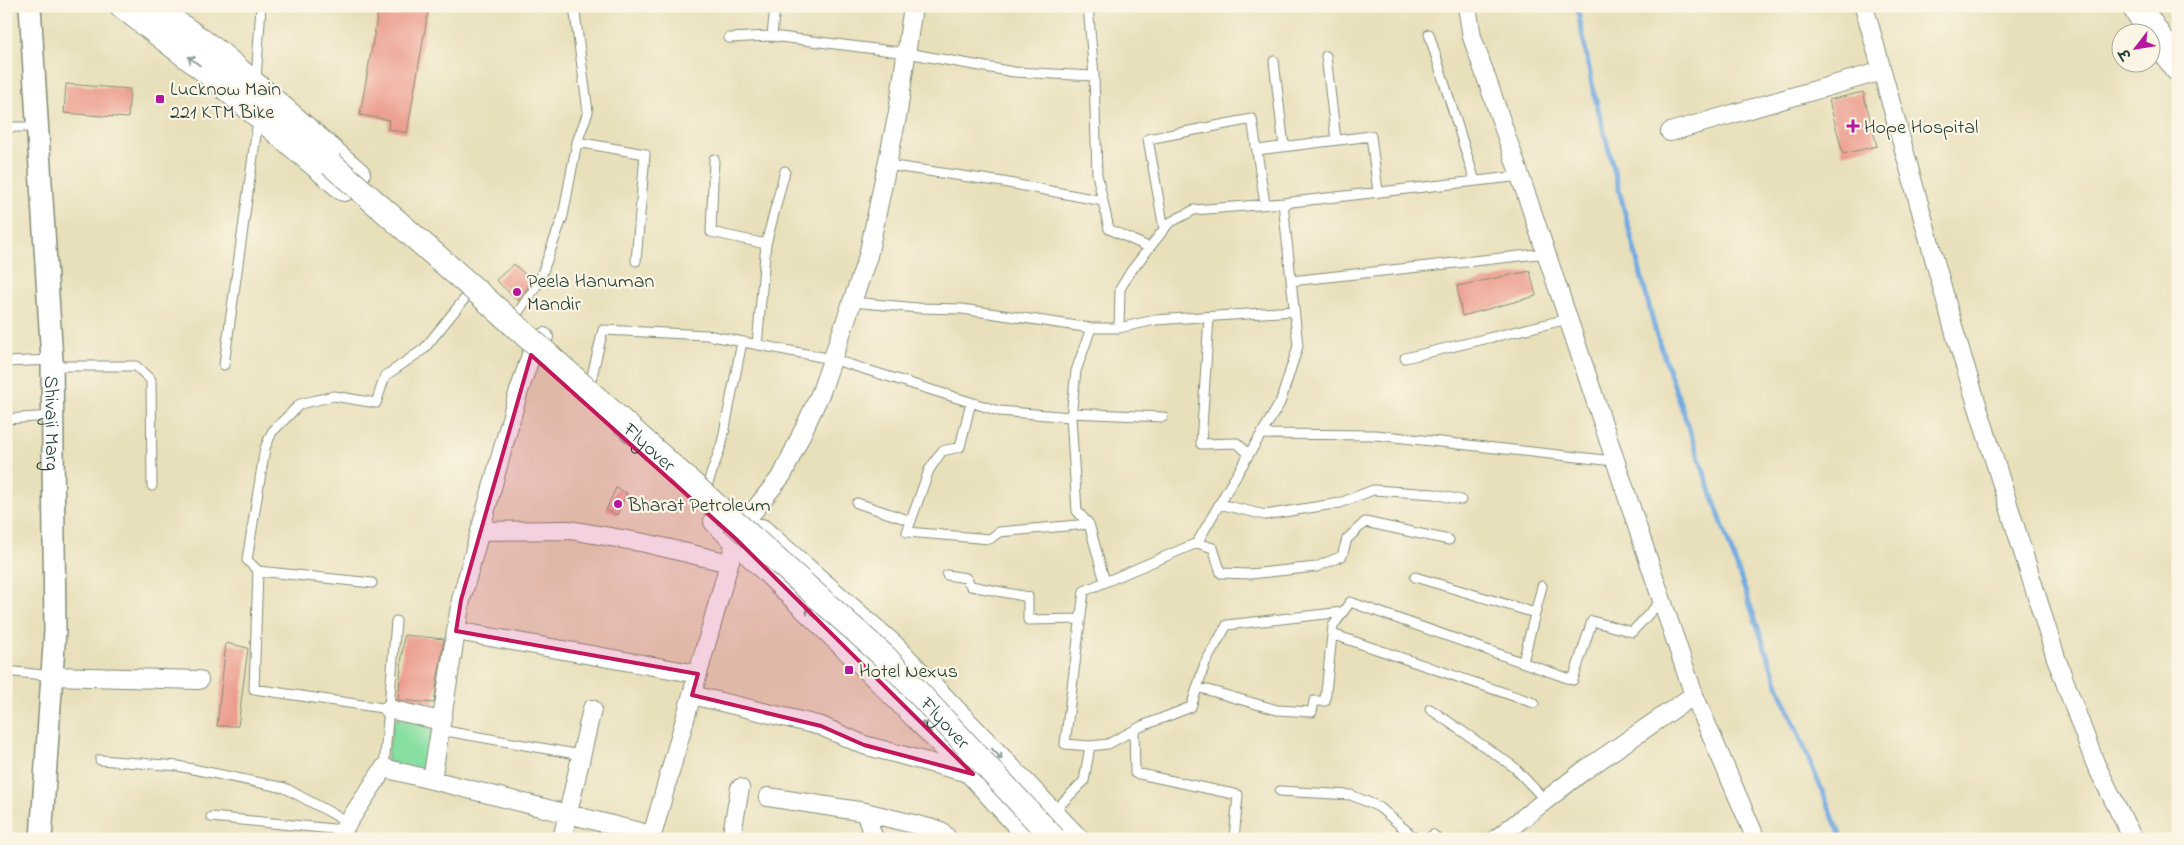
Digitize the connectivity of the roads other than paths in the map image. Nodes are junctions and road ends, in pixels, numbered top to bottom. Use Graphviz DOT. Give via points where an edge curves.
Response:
graph roads {
  1 [pos="30,6"];
  2 [pos="122,6"];
  3 [pos="153,6"];
  4 [pos="261,6"];
  5 [pos="574,6"];
  6 [pos="775,6"];
  7 [pos="913,6"];
  8 [pos="1101,6"];
  9 [pos="1467,6"];
  10 [pos="1864,6"];
  11 [pos="2136,6"];
  12 [pos="1088,7"];
  13 [pos="1429,34"];
  14 [pos="772,36"];
  15 [pos="729,38"];
  16 [pos="907,53"];
  17 [pos="1326,56"];
  18 [pos="1274,61"];
  19 [pos="2178,67"];
  20 [pos="1882,71"];
  21 [pos="1094,76"];
  22 [pos="255,84"];
  23 [pos="259,116"];
  24 [pos="6,127"];
  25 [pos="38,127"];
  26 [pos="292,130"];
  27 [pos="1670,132"];
  28 [pos="1336,140"];
  29 [pos="577,142"];
  30 [pos="1284,147"];
  31 [pos="1257,150"];
  32 [pos="714,159"];
  33 [pos="887,165"];
  34 [pos="785,171"];
  35 [pos="1521,176"];
  36 [pos="1475,181"];
  37 [pos="1378,192"];
  38 [pos="1103,202"];
  39 [pos="1283,203"];
  40 [pos="1266,204"];
  41 [pos="1164,229"];
  42 [pos="766,244"];
  43 [pos="1148,247"];
  44 [pos="1547,253"];
  45 [pos="636,261"];
  46 [pos="1292,281"];
  47 [pos="466,297"];
  48 [pos="852,302"];
  49 [pos="1294,311"];
  50 [pos="517,314"];
  51 [pos="1209,317"];
  52 [pos="1568,319"];
  53 [pos="1091,328"];
  54 [pos="1119,328"];
  55 [pos="742,342"];
  56 [pos="757,345"];
  57 [pos="537,346"];
  58 [pos="1405,358"];
  59 [pos="832,359"];
  60 [pos="6,362"];
  61 [pos="52,363"];
  62 [pos="224,365"];
  63 [pos="591,380"];
  64 [pos="971,402"];
  65 [pos="1071,415"];
  66 [pos="53,416"];
  67 [pos="1162,417"];
  68 [pos="6,419"];
  69 [pos="1261,434"];
  70 [pos="1249,454"];
  71 [pos="1614,461"];
  72 [pos="708,483"];
  73 [pos="152,486"];
  74 [pos="1461,500"];
  75 [pos="857,503"];
  76 [pos="1219,504"];
  77 [pos="748,518"];
  78 [pos="911,521"];
  79 [pos="1089,524"];
  80 [pos="480,531"];
  81 [pos="736,539"];
  82 [pos="1449,540"];
  83 [pos="1197,543"];
  84 [pos="730,563"];
  85 [pos="258,571"];
  86 [pos="946,574"];
  87 [pos="1415,577"];
  88 [pos="1105,582"];
  89 [pos="372,583"];
  90 [pos="1542,586"];
  91 [pos="1662,600"];
  92 [pos="1343,612"];
  93 [pos="1535,613"];
  94 [pos="1080,620"];
  95 [pos="396,621"];
  96 [pos="456,632"];
  97 [pos="1332,634"];
  98 [pos="1523,662"];
  99 [pos="6,671"];
  100 [pos="698,674"];
  101 [pos="52,676"];
  102 [pos="199,680"];
  103 [pos="1197,687"];
  104 [pos="692,694"];
  105 [pos="1694,695"];
  106 [pos="1534,703"];
  107 [pos="592,709"];
  108 [pos="1430,709"];
  109 [pos="388,710"];
  110 [pos="440,726"];
  111 [pos="1134,730"];
  112 [pos="1090,746"];
  113 [pos="581,755"];
  114 [pos="100,760"];
  115 [pos="384,768"];
  116 [pos="973,774"];
  117 [pos="432,780"];
  118 [pos="740,788"];
  119 [pos="1280,791"];
  120 [pos="768,797"];
  121 [pos="1545,800"];
  122 [pos="865,812"];
  123 [pos="1052,812"];
  124 [pos="567,814"];
  125 [pos="211,816"];
  126 [pos="345,830"];
  127 [pos="651,837"];
  128 [pos="42,839"];
  129 [pos="562,839"];
  130 [pos="731,839"];
  131 [pos="874,839"];
  132 [pos="948,839"];
  133 [pos="1032,839"];
  134 [pos="1038,839"];
  135 [pos="1054,839"];
  136 [pos="1076,839"];
  137 [pos="1234,839"];
  138 [pos="1416,839"];
  139 [pos="1427,839"];
  140 [pos="1437,839"];
  141 [pos="1496,839"];
  142 [pos="1756,839"];
  143 [pos="2133,839"];
  1 -- 25 [label="street, Shivaji Marg"];
  23 -- 2 [label="main road, one-way"];
  3 -- 22 [label="main road" via="220,54"];
  4 -- 22 [label="lane"];
  5 -- 29 [label="lane" via="588,112"];
  6 -- 14 [label="lane"];
  7 -- 16 [label="street"];
  8 -- 12 [label="lane"];
  9 -- 35 [label="street" via="1472,37"];
  10 -- 20 [label="street"];
  11 -- 19 [label="main road"];
  12 -- 21 [label="lane"];
  13 -- 36 [label="lane"];
  14 -- 15 [label="lane"];
  14 -- 16 [label="lane"];
  16 -- 21 [label="lane" via="1014,72"];
  16 -- 33 [label="street"];
  17 -- 28 [label="lane"];
  18 -- 30 [label="lane"];
  20 -- 27 [label="street"];
  20 -- 143 [label="street" via="1956,337 2056,658 2095,763"];
  21 -- 38 [label="lane" via="1097,174"];
  22 -- 23 [label="lane"];
  22 -- 26 [label="main road"];
  23 -- 26 [label="main road"];
  23 -- 62 [label="lane"];
  24 -- 25 [label="lane"];
  25 -- 61 [label="street, Shivaji Marg"];
  26 -- 47 [label="main road"];
  26 -- 50 [label="main road"];
  26 -- 135 [label="main road, Flyover, bridge" via="885,657"];
  28 -- 30 [label="lane"];
  28 -- 37 [label="lane" via="1370,136"];
  29 -- 45 [label="lane" via="645,154"];
  29 -- 50 [label="lane" via="564,216 539,282"];
  30 -- 31 [label="lane"];
  31 -- 40 [label="lane"];
  31 -- 41 [label="lane" via="1252,120 1148,139"];
  32 -- 42 [label="lane" via="711,232"];
  33 -- 38 [label="lane" via="1003,182"];
  33 -- 48 [label="street" via="868,256"];
  34 -- 42 [label="lane"];
  35 -- 36 [label="lane"];
  35 -- 44 [label="street"];
  36 -- 37 [label="lane"];
  37 -- 39 [label="lane"];
  38 -- 43 [label="lane" via="1109,229"];
  39 -- 40 [label="lane"];
  39 -- 46 [label="lane"];
  40 -- 41 [label="lane" via="1194,210"];
  41 -- 43 [label="lane"];
  42 -- 56 [label="lane"];
  43 -- 54 [label="lane" via="1120,289"];
  44 -- 46 [label="lane"];
  44 -- 52 [label="street"];
  46 -- 49 [label="lane"];
  47 -- 57 [label="main road"];
  47 -- 85 [label="lane" via="424,349 385,376 376,403 334,396 300,404 272,432 265,448 248,560"];
  48 -- 53 [label="lane" via="962,309"];
  48 -- 59 [label="street"];
  49 -- 51 [label="lane"];
  49 -- 69 [label="lane" via="1298,346 1280,402"];
  50 -- 57 [label="main road"];
  51 -- 54 [label="lane" via="1155,320"];
  51 -- 70 [label="lane" via="1201,444 1237,443"];
  52 -- 58 [label="lane"];
  52 -- 71 [label="street"];
  53 -- 54 [label="lane"];
  53 -- 65 [label="lane" via="1076,372"];
  55 -- 56 [label="lane"];
  55 -- 63 [label="lane" via="707,335 603,330"];
  55 -- 72 [label="lane" via="722,443"];
  56 -- 59 [label="lane"];
  57 -- 63 [label="main road"];
  57 -- 80 [label="street" via="517,397"];
  57 -- 81 [label="main road"];
  59 -- 64 [label="lane"];
  59 -- 77 [label="street" via="821,392 783,474"];
  60 -- 61 [label="lane"];
  61 -- 66 [label="street, Shivaji Marg"];
  61 -- 73 [label="lane" via="136,366 151,380"];
  63 -- 72 [label="main road"];
  64 -- 65 [label="lane" via="999,411"];
  64 -- 78 [label="lane" via="960,447 942,451 929,470"];
  65 -- 67 [label="lane"];
  65 -- 79 [label="lane" via="1077,511"];
  66 -- 68 [label="lane"];
  66 -- 101 [label="street, Shivaji Marg" via="55,630"];
  69 -- 70 [label="lane"];
  69 -- 71 [label="lane" via="1376,435"];
  70 -- 76 [label="lane"];
  71 -- 91 [label="street"];
  72 -- 77 [label="main road"];
  74 -- 76 [label="lane" via="1434,494 1374,490 1340,503 1265,515"];
  75 -- 78 [label="lane"];
  76 -- 83 [label="lane"];
  77 -- 81 [label="street"];
  77 -- 123 [label="main road, one-way" via="893,647"];
  78 -- 79 [label="lane" via="907,532 990,539 999,532"];
  79 -- 88 [label="lane"];
  80 -- 84 [label="street" via="570,530"];
  80 -- 96 [label="street" via="461,600"];
  81 -- 84 [label="street"];
  116 -- 81 [label="main road, one-way"];
  82 -- 83 [label="lane" via="1365,522 1347,539 1342,556 1316,567 1250,574 1221,573 1213,548"];
  83 -- 88 [label="lane"];
  84 -- 100 [label="street"];
  85 -- 89 [label="lane"];
  85 -- 109 [label="lane" via="254,689"];
  86 -- 94 [label="lane" via="966,578 971,586 1028,597 1028,620"];
  87 -- 93 [label="lane"];
  88 -- 94 [label="lane" via="1084,591"];
  90 -- 93 [label="lane"];
  91 -- 98 [label="lane" via="1632,632 1592,621 1574,680"];
  91 -- 105 [label="street"];
  92 -- 97 [label="lane"];
  92 -- 98 [label="lane" via="1350,602"];
  92 -- 103 [label="lane" via="1228,625 1205,663"];
  93 -- 98 [label="lane"];
  94 -- 112 [label="lane" via="1065,744"];
  95 -- 109 [label="lane"];
  96 -- 100 [label="street"];
  96 -- 110 [label="street"];
  97 -- 103 [label="lane" via="1325,701 1314,701 1312,712 1276,710"];
  97 -- 106 [label="lane"];
  99 -- 101 [label="lane"];
  100 -- 104 [label="street"];
  101 -- 102 [label="street"];
  101 -- 128 [label="street, Shivaji Marg"];
  103 -- 111 [label="lane" via="1191,707"];
  104 -- 116 [label="street" via="821,726 864,745"];
  104 -- 127 [label="street"];
  105 -- 121 [label="street"];
  105 -- 142 [label="street"];
  107 -- 113 [label="street"];
  108 -- 121 [label="lane" via="1514,767"];
  109 -- 110 [label="street"];
  109 -- 115 [label="lane"];
  110 -- 113 [label="lane"];
  110 -- 117 [label="street"];
  111 -- 112 [label="lane" via="1108,744"];
  111 -- 137 [label="lane" via="1136,773 1238,796"];
  112 -- 123 [label="lane" via="1084,781"];
  113 -- 124 [label="street"];
  114 -- 126 [label="lane" via="178,766 285,788"];
  115 -- 117 [label="street"];
  115 -- 126 [label="street"];
  116 -- 133 [label="main road"];
  117 -- 124 [label="street"];
  118 -- 130 [label="street"];
  119 -- 138 [label="lane" via="1351,795 1379,807"];
  120 -- 122 [label="street"];
  121 -- 141 [label="street"];
  122 -- 131 [label="street"];
  122 -- 132 [label="street" via="941,831"];
  123 -- 134 [label="street" via="1049,824"];
  123 -- 136 [label="main road"];
  124 -- 127 [label="street"];
  124 -- 129 [label="street"];
  125 -- 126 [label="lane"];
  139 -- 140 [label="lane" via="1433,835"];
}
